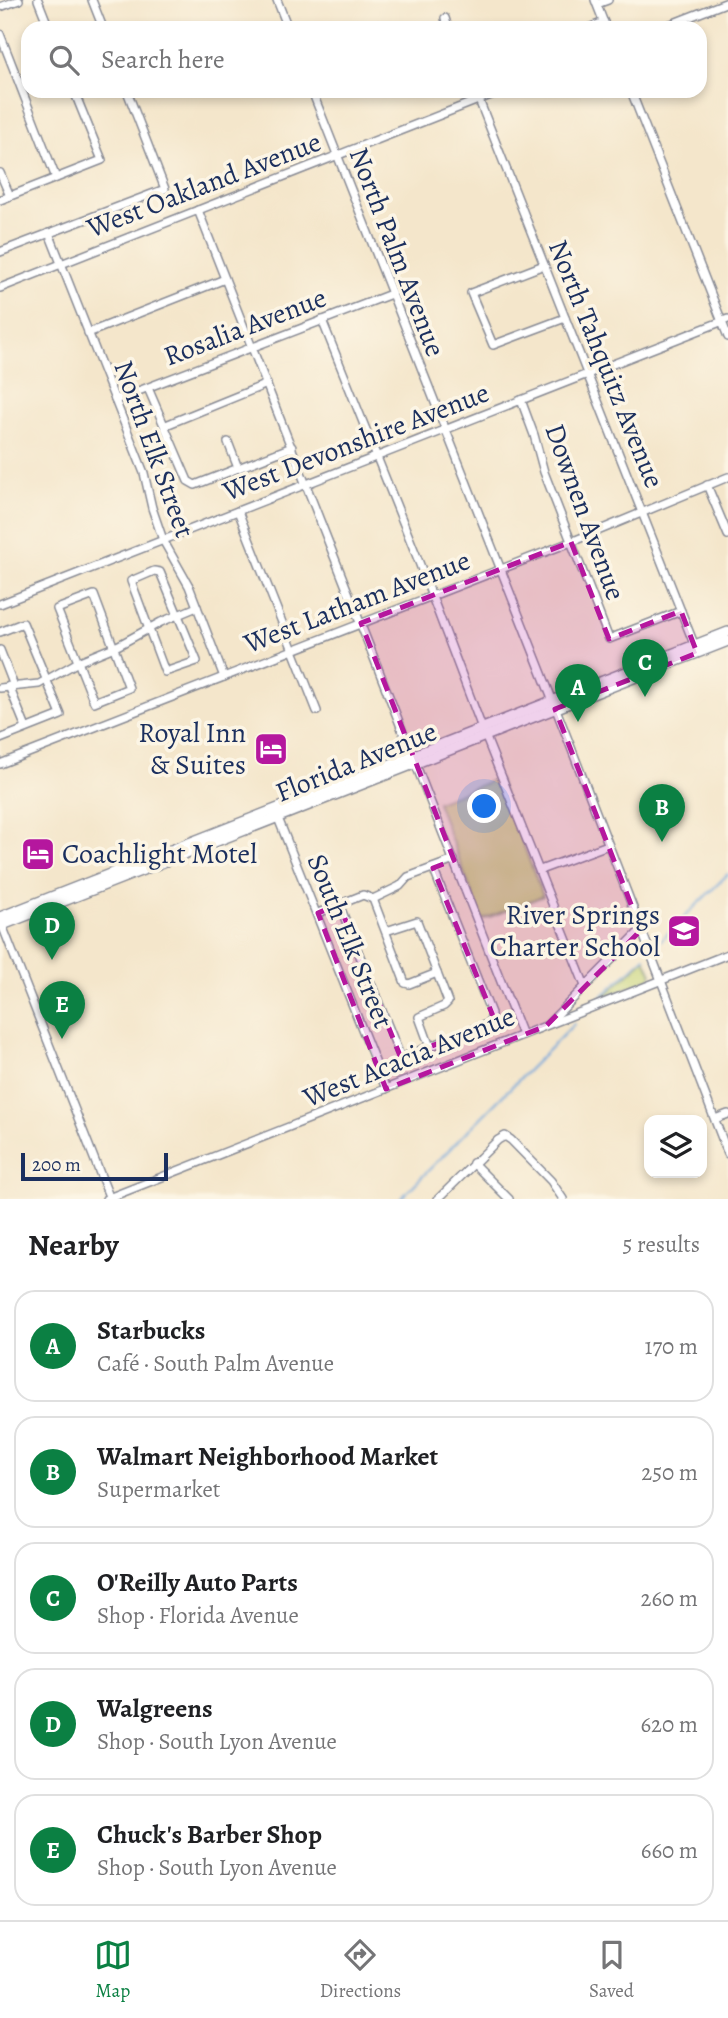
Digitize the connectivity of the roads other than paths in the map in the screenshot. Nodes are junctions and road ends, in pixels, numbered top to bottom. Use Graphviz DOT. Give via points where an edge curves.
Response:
graph roads {
  1 [pos="19,0"];
  2 [pos="38,0"];
  3 [pos="92,0"];
  4 [pos="277,0"];
  5 [pos="608,0"];
  6 [pos="596,2"];
  7 [pos="728,2"];
  8 [pos="0,8"];
  9 [pos="445,18"];
  10 [pos="46,21"];
  11 [pos="100,21"];
  12 [pos="285,21"];
  13 [pos="446,21"];
  14 [pos="603,21"];
  15 [pos="679,21"];
  16 [pos="0,34"];
  17 [pos="21,87"];
  18 [pos="25,98"];
  19 [pos="77,98"];
  20 [pos="130,98"];
  21 [pos="315,98"];
  22 [pos="484,98"];
  23 [pos="634,98"];
  24 [pos="479,100"];
  25 [pos="337,156"];
  26 [pos="0,173"];
  27 [pos="57,178"];
  28 [pos="10,196"];
  29 [pos="0,200"];
  30 [pos="198,210"];
  31 [pos="49,233"];
  32 [pos="0,252"];
  33 [pos="62,263"];
  34 [pos="544,265"];
  35 [pos="225,279"];
  36 [pos="0,288"];
  37 [pos="391,293"];
  38 [pos="565,318"];
  39 [pos="322,320"];
  40 [pos="725,321"];
  41 [pos="88,333"];
  42 [pos="728,337"];
  43 [pos="252,347"];
  44 [pos="587,375"];
  45 [pos="264,385"];
  46 [pos="148,387"];
  47 [pos="115,400"];
  48 [pos="521,400"];
  49 [pos="166,425"];
  50 [pos="444,430"];
  51 [pos="228,442"];
  52 [pos="292,447"];
  53 [pos="378,457"];
  54 [pos="238,468"];
  55 [pos="728,477"];
  56 [pos="306,485"];
  57 [pos="707,485"];
  58 [pos="238,511"];
  59 [pos="641,512"];
  60 [pos="728,535"];
  61 [pos="163,540"];
  62 [pos="570,542"];
  63 [pos="499,569"];
  64 [pos="432,595"];
  65 [pos="0,604"];
  66 [pos="197,607"];
  67 [pos="681,611"];
  68 [pos="178,615"];
  69 [pos="361,623"];
  70 [pos="147,630"];
  71 [pos="0,632"];
  72 [pos="728,632"];
  73 [pos="728,641"];
  74 [pos="113,648"];
  75 [pos="696,649"];
  76 [pos="0,650"];
  77 [pos="292,650"];
  78 [pos="78,662"];
  79 [pos="224,677"];
  80 [pos="46,680"];
  81 [pos="11,686"];
  82 [pos="0,688"];
  83 [pos="554,705"];
  84 [pos="317,711"];
  85 [pos="26,728"];
  86 [pos="484,732"];
  87 [pos="0,739"];
  88 [pos="415,759"];
  89 [pos="0,764"];
  90 [pos="276,813"];
  91 [pos="183,845"];
  92 [pos="608,845"];
  93 [pos="451,861"];
  94 [pos="433,868"];
  95 [pos="541,870"];
  96 [pos="113,881"];
  97 [pos="373,899"];
  98 [pos="339,904"];
  99 [pos="318,913"];
  100 [pos="1,922"];
  101 [pos="641,930"];
  102 [pos="386,931"];
  103 [pos="728,954"];
  104 [pos="437,973"];
  105 [pos="661,980"];
  106 [pos="585,986"];
  107 [pos="546,1026"];
  108 [pos="522,1035"];
  109 [pos="430,1047"];
  110 [pos="386,1089"];
  111 [pos="728,1114"];
  112 [pos="715,1119"];
  113 [pos="728,1154"];
  114 [pos="473,1163"];
  115 [pos="109,1199"];
  116 [pos="438,1199"];
  117 [pos="509,1199"];
  118 [pos="563,1199"];
  1 -- 8 [label="street"];
  2 -- 10 [label="street"];
  3 -- 11 [label="street"];
  4 -- 12 [label="street"];
  5 -- 6 [label="street"];
  6 -- 14 [label="street"];
  7 -- 15 [label="street"];
  9 -- 13 [label="street"];
  16 -- 17 [label="street"];
  18 -- 27 [label="street"];
  19 -- 27 [label="street" via="102,160"];
  20 -- 31 [label="street" via="165,189"];
  21 -- 25 [label="street, North Palm Avenue"];
  22 -- 24 [label="street, West Oakland Avenue"];
  23 -- 40 [label="street"];
  24 -- 25 [label="street, West Oakland Avenue"];
  24 -- 34 [label="street, North Tahquitz Avenue"];
  25 -- 30 [label="street, West Oakland Avenue"];
  25 -- 37 [label="street, North Palm Avenue"];
  26 -- 28 [label="street"];
  27 -- 28 [label="street"];
  28 -- 29 [label="street"];
  30 -- 33 [label="street, West Oakland Avenue"];
  30 -- 35 [label="street"];
  31 -- 32 [label="street"];
  31 -- 33 [label="street, North Elk Street"];
  33 -- 36 [label="street, West Oakland Avenue"];
  33 -- 41 [label="street, North Elk Street"];
  34 -- 38 [label="street, North Tahquitz Avenue"];
  34 -- 38 [label="street" via="471,293 494,345"];
  35 -- 41 [label="street"];
  35 -- 43 [label="street"];
  37 -- 39 [label="street, Rosalia Avenue"];
  37 -- 50 [label="street, North Palm Avenue"];
  38 -- 44 [label="street, North Tahquitz Avenue"];
  39 -- 43 [label="street, Rosalia Avenue"];
  39 -- 53 [label="street"];
  40 -- 42 [label="street"];
  40 -- 44 [label="street, West Devonshire Avenue"];
  41 -- 47 [label="street, North Elk Street"];
  43 -- 45 [label="street"];
  43 -- 46 [label="street, Rosalia Avenue"];
  44 -- 48 [label="street, West Devonshire Avenue"];
  44 -- 59 [label="street, North Tahquitz Avenue"];
  45 -- 49 [label="street"];
  45 -- 52 [label="street"];
  46 -- 47 [label="street, Rosalia Avenue"];
  46 -- 49 [label="street"];
  47 -- 61 [label="street, North Elk Street" via="144,473"];
  48 -- 50 [label="street, West Devonshire Avenue"];
  48 -- 62 [label="street, Downen Avenue"];
  49 -- 54 [label="street" via="188,481 195,485"];
  50 -- 53 [label="street, West Devonshire Avenue"];
  50 -- 63 [label="street, North Palm Avenue"];
  51 -- 54 [label="street"];
  52 -- 54 [label="street"];
  52 -- 56 [label="street"];
  53 -- 56 [label="street, West Devonshire Avenue"];
  53 -- 64 [label="street"];
  55 -- 57 [label="street, West Latham Avenue"];
  56 -- 58 [label="street, West Devonshire Avenue"];
  56 -- 69 [label="street"];
  57 -- 59 [label="street, West Latham Avenue"];
  57 -- 60 [label="street"];
  58 -- 61 [label="street, West Devonshire Avenue"];
  58 -- 77 [label="street"];
  59 -- 62 [label="street, West Latham Avenue"];
  59 -- 67 [label="street, North Tahquitz Avenue"];
  61 -- 65 [label="street, West Devonshire Avenue"];
  61 -- 66 [label="street, North Elk Street"];
  62 -- 63 [label="street, West Latham Avenue"];
  62 -- 67 [label="street, Downen Avenue" via="610,639"];
  63 -- 64 [label="street, West Latham Avenue"];
  63 -- 83 [label="street, North Palm Avenue"];
  64 -- 69 [label="street, West Latham Avenue"];
  64 -- 86 [label="street"];
  66 -- 68 [label="street"];
  66 -- 79 [label="street, North Elk Street"];
  67 -- 75 [label="street, North Tahquitz Avenue"];
  68 -- 70 [label="street"];
  68 -- 70 [label="street" via="197,661 165,672"];
  68 -- 70 [label="street" via="160,572 131,581"];
  69 -- 77 [label="street, West Latham Avenue"];
  69 -- 88 [label="street"];
  70 -- 74 [label="street"];
  71 -- 80 [label="street" via="23,623"];
  72 -- 75 [label="main road, Florida Avenue"];
  73 -- 75 [label="main road, Florida Avenue"];
  74 -- 78 [label="street"];
  74 -- 78 [label="street" via="129,688 94,702"];
  74 -- 78 [label="street" via="94,595 57,609"];
  75 -- 83 [label="main road, Florida Avenue"];
  75 -- 83 [label="main road, Florida Avenue" via="611,678"];
  76 -- 81 [label="street"];
  77 -- 79 [label="street, West Latham Avenue"];
  77 -- 84 [label="street"];
  78 -- 80 [label="street"];
  79 -- 89 [label="street, West Latham Avenue"];
  80 -- 81 [label="street"];
  80 -- 85 [label="street" via="61,715"];
  81 -- 82 [label="street"];
  81 -- 85 [label="street"];
  83 -- 86 [label="main road, Florida Avenue"];
  83 -- 92 [label="street, North Palm Avenue"];
  85 -- 87 [label="street"];
  86 -- 88 [label="main road, Florida Avenue"];
  86 -- 95 [label="street"];
  88 -- 90 [label="main road, Florida Avenue"];
  88 -- 93 [label="street"];
  90 -- 91 [label="main road, Florida Avenue"];
  90 -- 96 [label="main road, Florida Avenue"];
  90 -- 99 [label="street, South Elk Street"];
  91 -- 96 [label="main road" via="179,851"];
  91 -- 100 [label="main road, Florida Avenue"];
  92 -- 95 [label="street"];
  92 -- 101 [label="street, North Palm Avenue"];
  93 -- 94 [label="street"];
  93 -- 108 [label="street"];
  94 -- 97 [label="street"];
  94 -- 109 [label="street" via="491,1020"];
  95 -- 106 [label="street"];
  96 -- 100 [label="main road, Florida Avenue"];
  97 -- 98 [label="street" via="363,895"];
  97 -- 102 [label="street"];
  98 -- 99 [label="street"];
  98 -- 109 [label="street" via="401,1058"];
  99 -- 110 [label="street, South Elk Street"];
  100 -- 115 [label="street"];
  101 -- 105 [label="street, North Palm Avenue"];
  101 -- 106 [label="street"];
  102 -- 104 [label="street" via="417,921"];
  102 -- 104 [label="street" via="405,983"];
  103 -- 105 [label="street, West Acacia Avenue"];
  104 -- 109 [label="street" via="448,1002 419,1017"];
  105 -- 107 [label="street, West Acacia Avenue"];
  105 -- 112 [label="street, North Palm Avenue"];
  106 -- 107 [label="street"];
  107 -- 108 [label="street, West Acacia Avenue"];
  108 -- 110 [label="street, West Acacia Avenue"];
  110 -- 115 [label="street, West Acacia Avenue"];
  111 -- 112 [label="street"];
  112 -- 113 [label="street, North Palm Avenue"];
  114 -- 116 [label="street"];
  114 -- 117 [label="street"];
  114 -- 118 [label="street" via="505,1136"];
}
